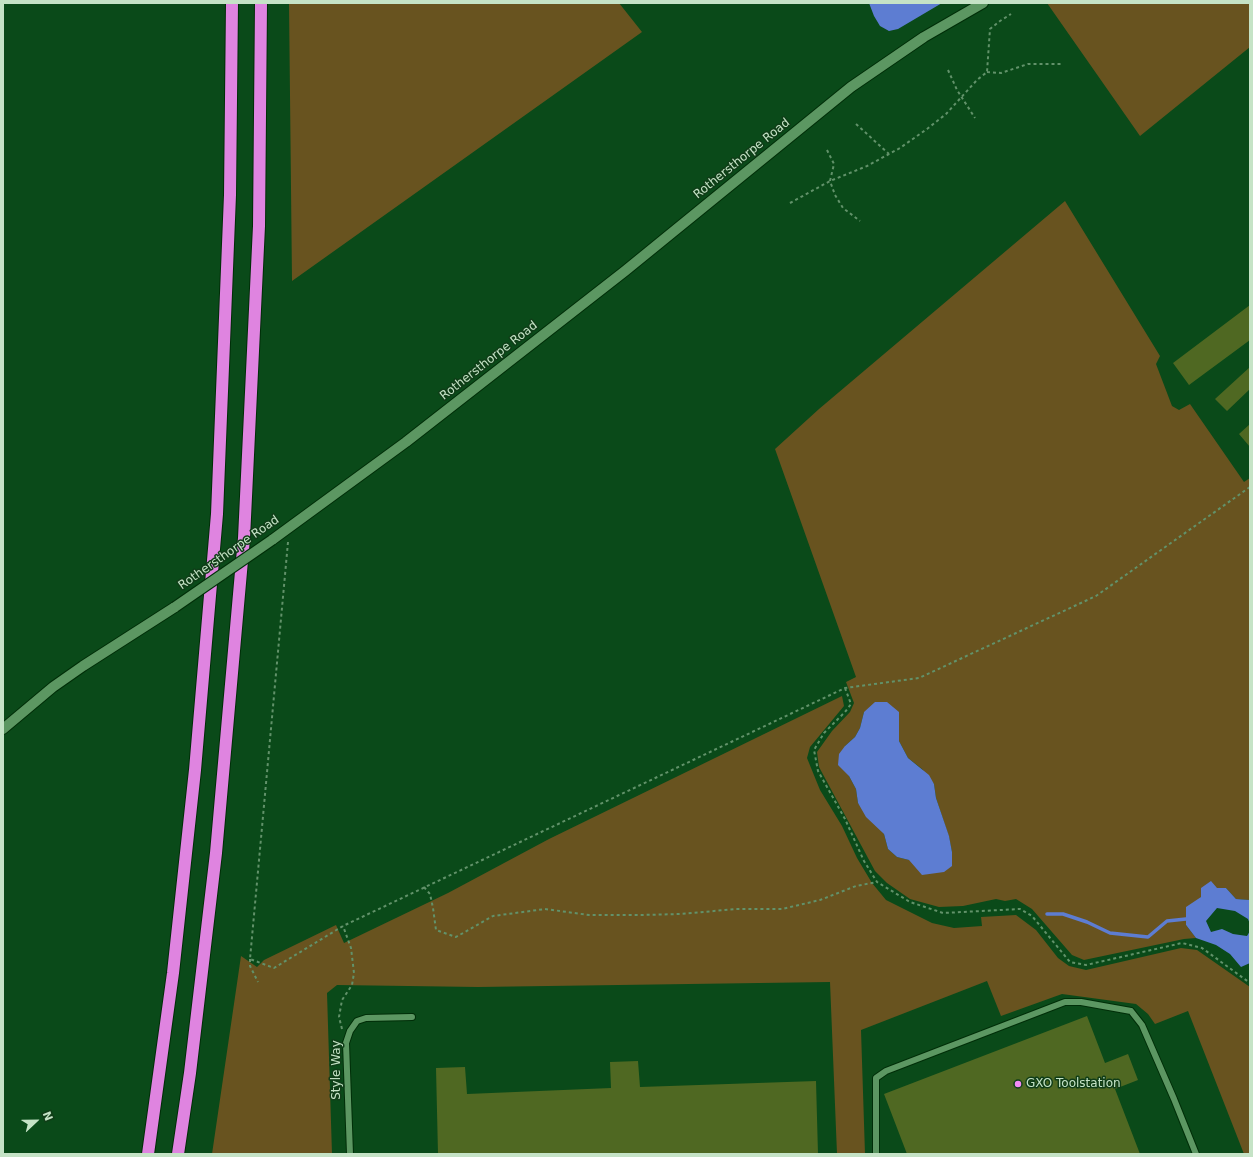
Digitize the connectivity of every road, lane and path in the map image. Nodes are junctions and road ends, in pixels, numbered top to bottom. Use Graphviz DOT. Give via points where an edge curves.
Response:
graph roads {
  1 [pos="232,3"];
  2 [pos="261,3"];
  3 [pos="983,3"];
  4 [pos="1011,14"];
  5 [pos="1062,64"];
  6 [pos="948,70"];
  7 [pos="987,72"];
  8 [pos="962,97"];
  9 [pos="975,118"];
  10 [pos="856,124"];
  11 [pos="827,150"];
  12 [pos="889,154"];
  13 [pos="830,181"];
  14 [pos="790,203"];
  15 [pos="860,221"];
  16 [pos="1250,487"];
  17 [pos="290,526"];
  18 [pos="845,688"];
  19 [pos="3,729"];
  20 [pos="877,882"];
  21 [pos="424,887"];
  22 [pos="343,926"];
  23 [pos="250,959"];
  24 [pos="258,982"];
  25 [pos="1250,983"];
  26 [pos="412,1017"];
  27 [pos="346,1044"];
  28 [pos="148,1154"];
  29 [pos="178,1154"];
  30 [pos="350,1154"];
  31 [pos="876,1154"];
  32 [pos="1196,1154"];
  1 -- 28 [label="highway" via="230,195 217,514 192,801 173,973"];
  2 -- 29 [label="highway" via="259,226 244,538 216,853"];
  3 -- 17 [label="street, Rothersthorpe Road" via="924,37 851,87 613,281 406,442"];
  4 -- 7 [label="path" via="990,29"];
  5 -- 7 [label="path" via="1028,64 1000,73"];
  6 -- 8 [label="path"];
  7 -- 8 [label="path"];
  8 -- 9 [label="path"];
  8 -- 12 [label="path" via="927,130"];
  10 -- 12 [label="path"];
  11 -- 13 [label="path" via="834,164"];
  12 -- 13 [label="path"];
  13 -- 14 [label="path"];
  13 -- 15 [label="path" via="843,208"];
  16 -- 18 [label="path" via="1096,596 919,678"];
  17 -- 19 [label="street, Rothersthorpe Road, bridge" via="175,607 83,666"];
  17 -- 23 [label="path"];
  18 -- 20 [label="path" via="851,704 824,733 814,750 818,771"];
  18 -- 21 [label="path"];
  20 -- 21 [label="path" via="856,886 820,900 782,908 641,915 589,915 545,909 493,916 456,937 436,930 434,908 430,894"];
  20 -- 25 [label="path" via="910,902 942,913 1020,909 1032,916 1070,962 1086,965 1182,944 1202,948"];
  21 -- 22 [label="path"];
  22 -- 23 [label="path" via="274,968"];
  22 -- 27 [label="path" via="351,948 354,973 352,985 342,1000 339,1017"];
  23 -- 24 [label="path" via="250,966"];
  26 -- 27 [label="lane, Style Way" via="361,1019 352,1026"];
  27 -- 30 [label="lane, Style Way"];
  31 -- 32 [label="lane" via="876,1078 886,1071 1065,1002 1081,1002 1131,1011 1142,1025"];
}
